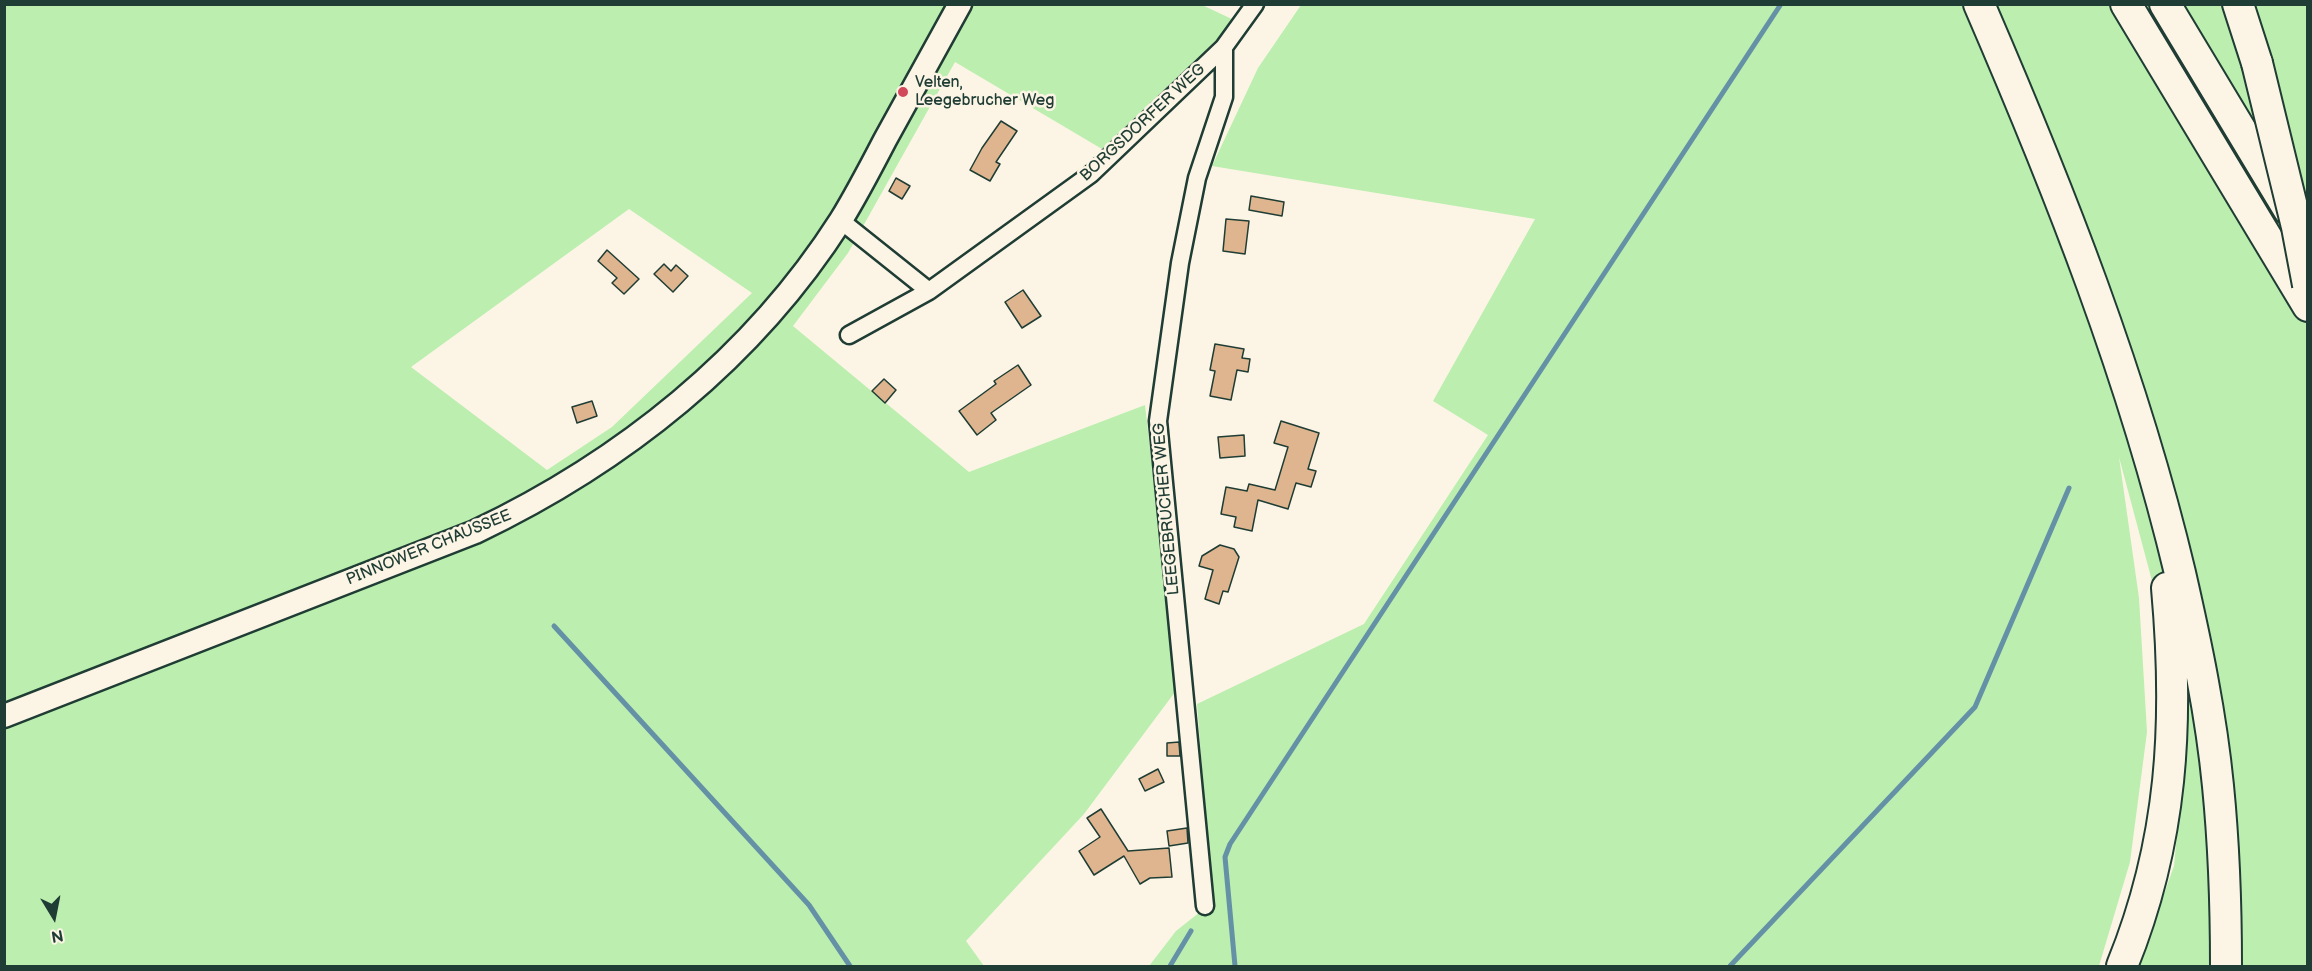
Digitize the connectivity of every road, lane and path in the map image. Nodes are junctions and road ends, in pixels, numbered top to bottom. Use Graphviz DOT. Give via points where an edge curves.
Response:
graph roads {
  1 [pos="960,4"];
  2 [pos="1254,4"];
  3 [pos="1979,4"];
  4 [pos="2126,4"];
  5 [pos="2165,4"];
  6 [pos="2238,4"];
  7 [pos="1224,47"];
  8 [pos="840,220"];
  9 [pos="2307,242"];
  10 [pos="2307,285"];
  11 [pos="930,291"];
  12 [pos="2307,306"];
  13 [pos="849,335"];
  14 [pos="2153,469"];
  15 [pos="4,716"];
  16 [pos="1205,906"];
  17 [pos="2121,966"];
  18 [pos="2226,966"];
  1 -- 8 [label="main road, PINNOWER CHAUSSEE"];
  2 -- 7 [label="street, BORGSDORFER WEG"];
  3 -- 14 [label="highway" via="2077,242"];
  4 -- 12 [label="highway"];
  5 -- 9 [label="highway"];
  6 -- 10 [label="highway, bridge" via="2257,63"];
  7 -- 11 [label="street, BORGSDORFER WEG" via="1091,174"];
  7 -- 16 [label="street, LEEGEBRUCHER WEG" via="1224,97 1195,189 1180,263 1158,421"];
  8 -- 11 [label="street"];
  8 -- 15 [label="main road, PINNOWER CHAUSSEE" via="790,290 713,371 653,424 553,492 436,548"];
  11 -- 13 [label="street, BORGSDORFER WEG"];
  14 -- 17 [label="highway" via="2172,638 2171,751 2168,795 2149,891"];
  14 -- 18 [label="highway" via="2205,692 2218,784"];
}
